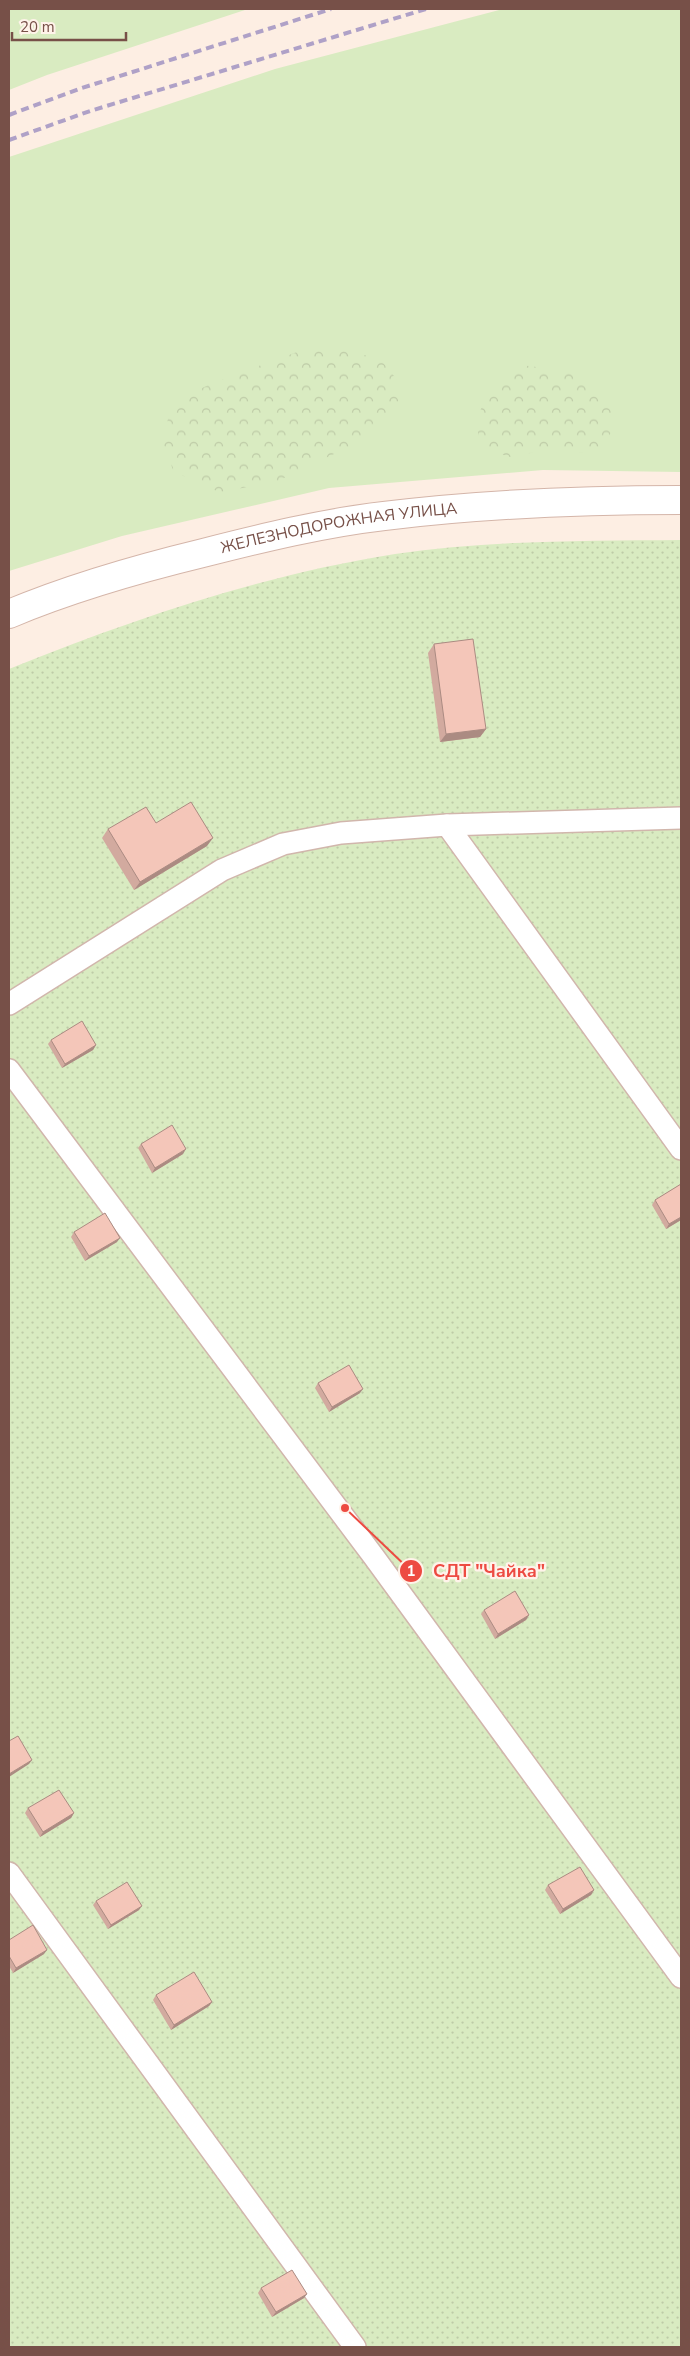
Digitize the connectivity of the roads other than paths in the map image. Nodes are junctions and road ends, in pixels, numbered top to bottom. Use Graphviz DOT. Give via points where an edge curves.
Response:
graph roads {
  1 [pos="681,500"];
  2 [pos="9,614"];
  3 [pos="681,818"];
  4 [pos="447,825"];
  5 [pos="9,1004"];
  6 [pos="9,1070"];
  7 [pos="681,1149"];
  8 [pos="9,1873"];
  9 [pos="681,1977"];
  10 [pos="355,2347"];
  1 -- 2 [label="main road, ЖЕЛЕЗНОДОРОЖНАЯ УЛИЦА" via="615,500 382,516 318,527 152,565"];
  3 -- 4 [label="lane"];
  4 -- 5 [label="lane" via="341,833 283,844 222,870"];
  4 -- 7 [label="lane"];
  6 -- 9 [label="lane" via="374,1557"];
  8 -- 10 [label="lane"];
}
